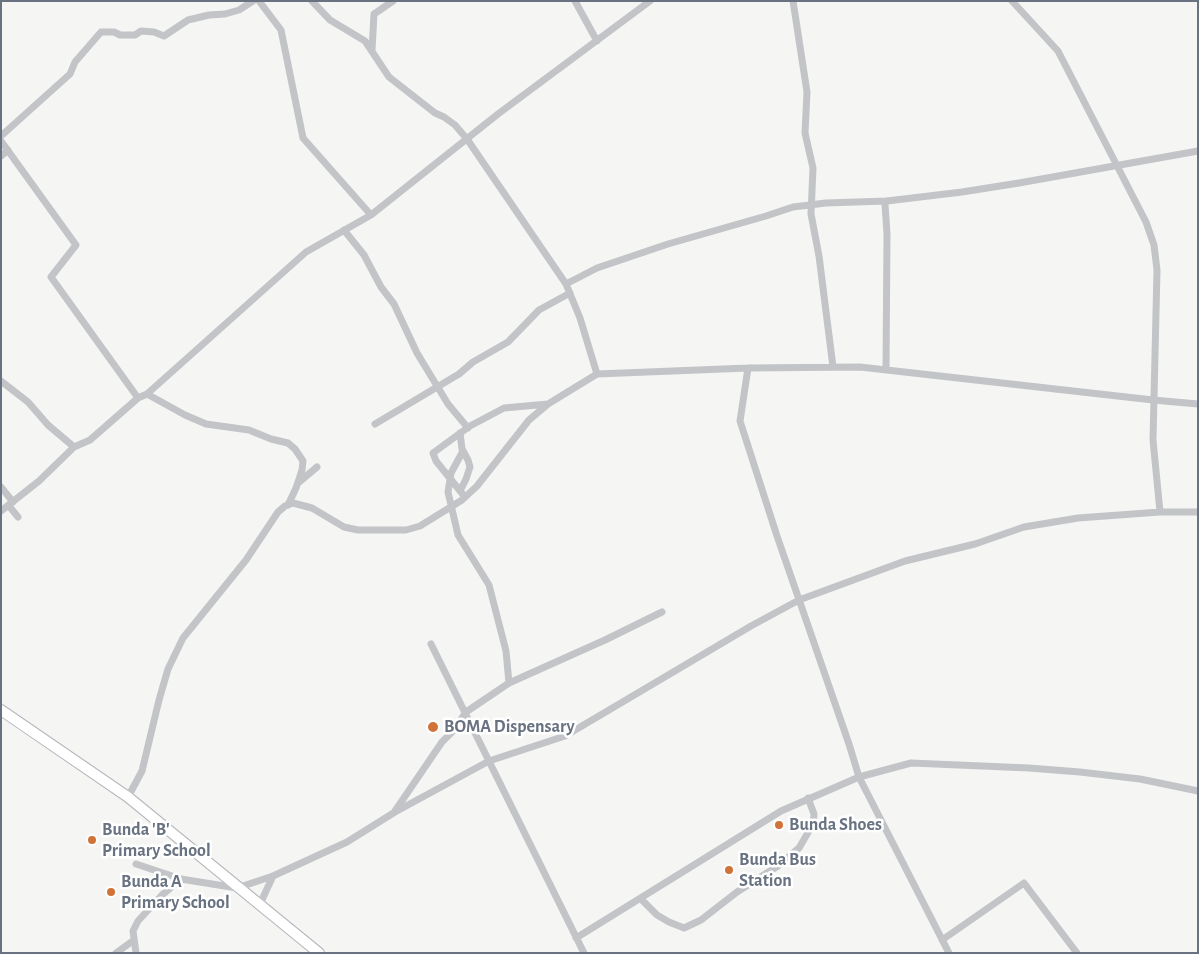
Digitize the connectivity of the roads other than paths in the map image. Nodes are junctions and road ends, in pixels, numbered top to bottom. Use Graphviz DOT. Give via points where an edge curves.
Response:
graph roads {
  1 [pos="253,1"];
  2 [pos="259,1"];
  3 [pos="312,1"];
  4 [pos="393,1"];
  5 [pos="575,1"];
  6 [pos="650,1"];
  7 [pos="793,1"];
  8 [pos="1012,1"];
  9 [pos="596,41"];
  10 [pos="372,50"];
  11 [pos="1,136"];
  12 [pos="467,138"];
  13 [pos="1,140"];
  14 [pos="8,150"];
  15 [pos="1198,150"];
  16 [pos="1,156"];
  17 [pos="1117,166"];
  18 [pos="886,201"];
  19 [pos="812,205"];
  20 [pos="371,215"];
  21 [pos="344,230"];
  22 [pos="566,284"];
  23 [pos="570,293"];
  24 [pos="833,367"];
  25 [pos="748,368"];
  26 [pos="886,370"];
  27 [pos="598,374"];
  28 [pos="1,381"];
  29 [pos="437,387"];
  30 [pos="147,394"];
  31 [pos="138,398"];
  32 [pos="1153,400"];
  33 [pos="548,404"];
  34 [pos="1198,404"];
  35 [pos="375,424"];
  36 [pos="468,428"];
  37 [pos="460,432"];
  38 [pos="74,447"];
  39 [pos="463,451"];
  40 [pos="318,467"];
  41 [pos="450,478"];
  42 [pos="298,483"];
  43 [pos="1,487"];
  44 [pos="463,494"];
  45 [pos="11,504"];
  46 [pos="288,505"];
  47 [pos="452,506"];
  48 [pos="1,511"];
  49 [pos="1160,512"];
  50 [pos="1198,512"];
  51 [pos="18,517"];
  52 [pos="799,600"];
  53 [pos="662,612"];
  54 [pos="431,644"];
  55 [pos="509,683"];
  56 [pos="1,710"];
  57 [pos="466,712"];
  58 [pos="489,761"];
  59 [pos="859,777"];
  60 [pos="1198,791"];
  61 [pos="128,797"];
  62 [pos="808,798"];
  63 [pos="395,812"];
  64 [pos="136,864"];
  65 [pos="272,876"];
  66 [pos="181,879"];
  67 [pos="237,888"];
  68 [pos="641,899"];
  69 [pos="260,904"];
  70 [pos="576,938"];
  71 [pos="134,940"];
  72 [pos="942,940"];
  73 [pos="116,953"];
  74 [pos="136,953"];
  75 [pos="319,953"];
  76 [pos="584,953"];
  77 [pos="949,953"];
  78 [pos="1077,953"];
  1 -- 11 [label="street" via="239,10 188,20 164,36 141,31 135,35 101,32 75,62 70,74"];
  2 -- 20 [label="street" via="281,30 303,138"];
  3 -- 10 [label="street" via="330,20 365,41"];
  4 -- 10 [label="street" via="374,14"];
  5 -- 9 [label="street"];
  6 -- 9 [label="street"];
  7 -- 19 [label="street" via="807,92 805,133 814,168"];
  8 -- 17 [label="street" via="1058,51"];
  9 -- 12 [label="street"];
  10 -- 12 [label="street" via="388,77 444,117"];
  12 -- 20 [label="street"];
  12 -- 22 [label="street"];
  13 -- 14 [label="street"];
  14 -- 16 [label="street"];
  14 -- 31 [label="street" via="76,245 51,277"];
  15 -- 17 [label="street"];
  17 -- 18 [label="street"];
  17 -- 32 [label="street" via="1146,222 1154,245 1157,270"];
  18 -- 19 [label="street"];
  18 -- 26 [label="street"];
  19 -- 22 [label="street" via="793,207 668,244 597,268"];
  19 -- 24 [label="street"];
  20 -- 21 [label="street"];
  21 -- 29 [label="street" via="364,255 394,304"];
  21 -- 30 [label="street" via="306,252"];
  22 -- 23 [label="street"];
  23 -- 27 [label="street"];
  23 -- 29 [label="street" via="539,310 508,342"];
  24 -- 25 [label="street"];
  24 -- 26 [label="street"];
  25 -- 27 [label="street"];
  25 -- 52 [label="street" via="740,421"];
  26 -- 32 [label="street"];
  27 -- 33 [label="street"];
  28 -- 38 [label="street" via="28,402 48,426"];
  29 -- 35 [label="street"];
  29 -- 36 [label="street"];
  30 -- 31 [label="street"];
  30 -- 42 [label="street" via="206,424 249,430 288,443 303,461"];
  31 -- 38 [label="street" via="90,440"];
  32 -- 34 [label="street"];
  32 -- 49 [label="street"];
  33 -- 36 [label="street" via="504,408"];
  33 -- 44 [label="street" via="529,420 477,486"];
  36 -- 37 [label="street"];
  37 -- 39 [label="street"];
  37 -- 41 [label="street" via="433,453"];
  38 -- 45 [label="street"];
  39 -- 41 [label="street"];
  39 -- 44 [label="street" via="470,467"];
  40 -- 42 [label="street"];
  41 -- 44 [label="street"];
  41 -- 47 [label="street" via="448,492"];
  42 -- 46 [label="street"];
  43 -- 45 [label="street"];
  44 -- 47 [label="street"];
  45 -- 48 [label="street"];
  45 -- 51 [label="street"];
  46 -- 47 [label="street" via="312,508 344,528 386,531 420,526"];
  46 -- 61 [label="street" via="278,512 246,560 183,638 168,669 142,771"];
  47 -- 55 [label="street" via="458,535 489,585 506,651"];
  49 -- 50 [label="street"];
  49 -- 52 [label="street" via="1078,518 1024,527 975,544 905,561"];
  52 -- 58 [label="street" via="565,736"];
  52 -- 59 [label="street"];
  53 -- 55 [label="street"];
  54 -- 57 [label="street"];
  55 -- 57 [label="street"];
  56 -- 61 [label="main road"];
  57 -- 58 [label="street"];
  57 -- 63 [label="street"];
  58 -- 63 [label="street"];
  58 -- 70 [label="street"];
  59 -- 60 [label="street" via="910,763 1021,768 1140,779"];
  59 -- 62 [label="street"];
  59 -- 72 [label="street"];
  61 -- 67 [label="main road"];
  62 -- 68 [label="street" via="781,811"];
  62 -- 68 [label="street" via="814,814 813,824 799,848 701,920 684,928 657,915"];
  63 -- 65 [label="street" via="347,842"];
  64 -- 66 [label="street"];
  65 -- 67 [label="street"];
  65 -- 69 [label="street"];
  66 -- 67 [label="street"];
  66 -- 71 [label="street" via="138,921 133,931"];
  67 -- 69 [label="main road"];
  68 -- 70 [label="street"];
  69 -- 75 [label="main road"];
  70 -- 76 [label="street"];
  71 -- 73 [label="street"];
  71 -- 74 [label="street"];
  72 -- 77 [label="street"];
  72 -- 78 [label="street" via="1024,882"];
}
